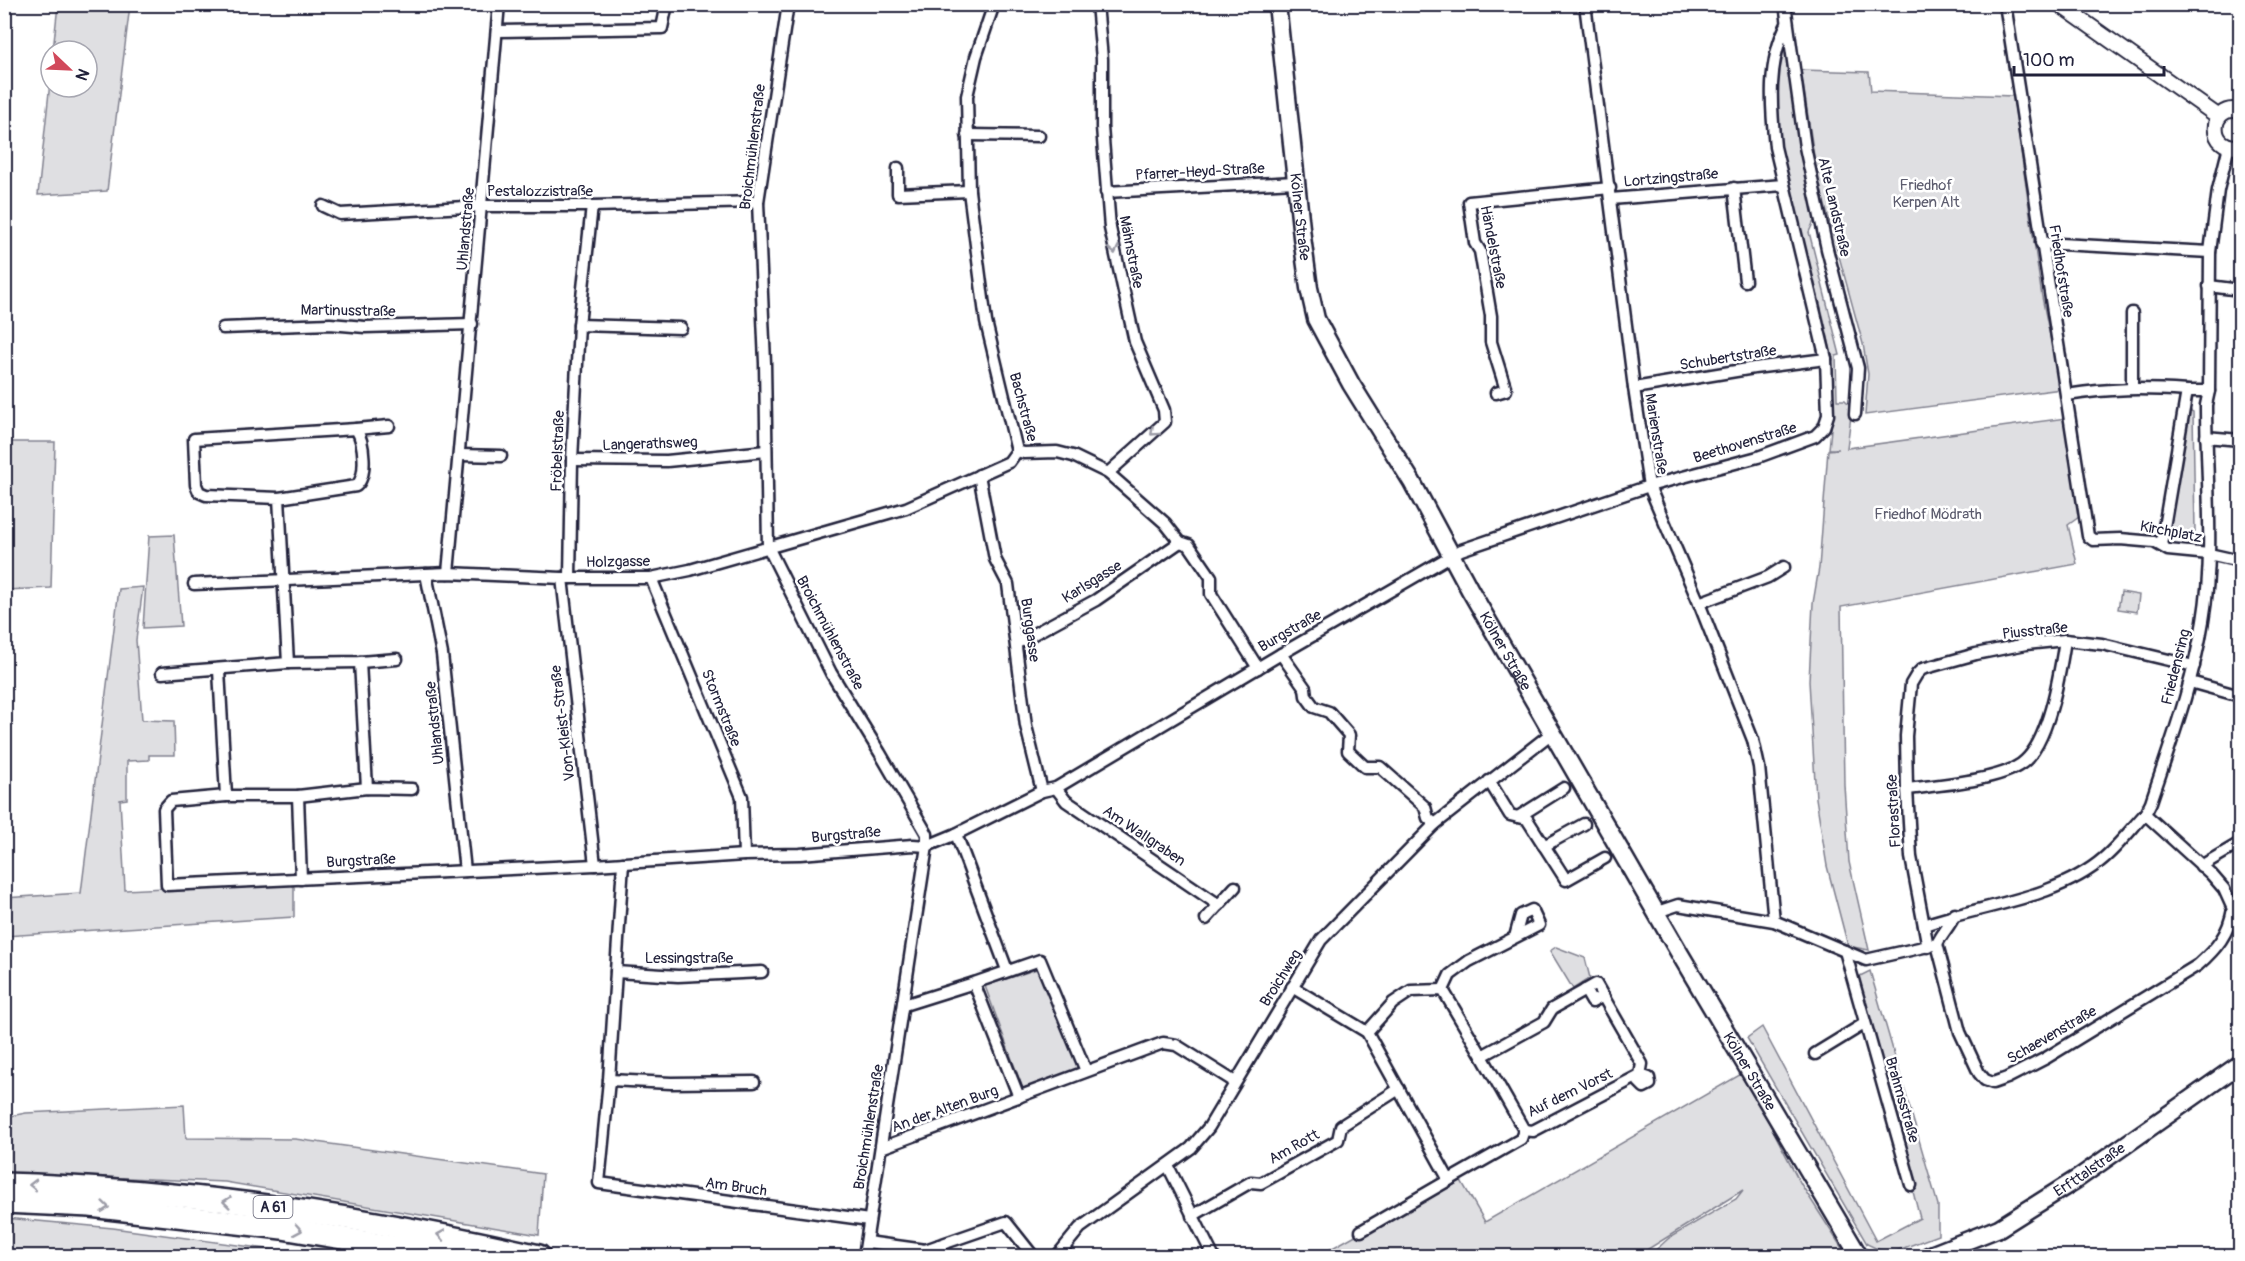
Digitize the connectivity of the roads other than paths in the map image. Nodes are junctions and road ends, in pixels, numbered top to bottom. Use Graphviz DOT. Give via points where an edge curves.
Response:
graph roads {
  1 [pos="500,4"];
  2 [pos="667,4"];
  3 [pos="788,4"];
  4 [pos="994,4"];
  5 [pos="1097,4"];
  6 [pos="1276,4"];
  7 [pos="1585,4"];
  8 [pos="1785,4"];
  9 [pos="2005,4"];
  10 [pos="2059,4"];
  11 [pos="1787,24"];
  12 [pos="497,31"];
  13 [pos="2240,109"];
  14 [pos="2219,117"];
  15 [pos="968,135"];
  16 [pos="1039,136"];
  17 [pos="2235,146"];
  18 [pos="897,168"];
  19 [pos="1295,182"];
  20 [pos="1784,185"];
  21 [pos="1734,188"];
  22 [pos="969,191"];
  23 [pos="1106,192"];
  24 [pos="1610,194"];
  25 [pos="758,202"];
  26 [pos="323,206"];
  27 [pos="483,206"];
  28 [pos="592,206"];
  29 [pos="2042,243"];
  30 [pos="2210,252"];
  31 [pos="1745,281"];
  32 [pos="2209,286"];
  33 [pos="2241,290"];
  34 [pos="2132,313"];
  35 [pos="472,324"];
  36 [pos="579,325"];
  37 [pos="223,327"];
  38 [pos="681,328"];
  39 [pos="1826,359"];
  40 [pos="1634,388"];
  41 [pos="2132,388"];
  42 [pos="2187,391"];
  43 [pos="2209,391"];
  44 [pos="1496,393"];
  45 [pos="2067,395"];
  46 [pos="1856,414"];
  47 [pos="389,426"];
  48 [pos="356,429"];
  49 [pos="2206,436"];
  50 [pos="2241,440"];
  51 [pos="766,451"];
  52 [pos="1017,451"];
  53 [pos="460,455"];
  54 [pos="501,456"];
  55 [pos="572,460"];
  56 [pos="1108,473"];
  57 [pos="979,476"];
  58 [pos="1649,486"];
  59 [pos="279,498"];
  60 [pos="2093,540"];
  61 [pos="1180,542"];
  62 [pos="2162,545"];
  63 [pos="768,547"];
  64 [pos="2209,554"];
  65 [pos="1452,557"];
  66 [pos="2241,561"];
  67 [pos="1784,567"];
  68 [pos="448,573"];
  69 [pos="426,574"];
  70 [pos="566,578"];
  71 [pos="651,578"];
  72 [pos="284,579"];
  73 [pos="194,584"];
  74 [pos="1699,603"];
  75 [pos="2065,640"];
  76 [pos="1017,643"];
  77 [pos="1281,654"];
  78 [pos="397,659"];
  79 [pos="288,663"];
  80 [pos="360,663"];
  81 [pos="2194,666"];
  82 [pos="1258,668"];
  83 [pos="219,670"];
  84 [pos="162,674"];
  85 [pos="1917,674"];
  86 [pos="2190,682"];
  87 [pos="2241,696"];
  88 [pos="1553,732"];
  89 [pos="1489,781"];
  90 [pos="367,788"];
  91 [pos="1056,788"];
  92 [pos="1564,788"];
  93 [pos="412,789"];
  94 [pos="1907,789"];
  95 [pos="1041,791"];
  96 [pos="226,796"];
  97 [pos="297,796"];
  98 [pos="2145,814"];
  99 [pos="1518,817"];
  100 [pos="1435,824"];
  101 [pos="1584,824"];
  102 [pos="956,834"];
  103 [pos="2241,843"];
  104 [pos="927,846"];
  105 [pos="1544,846"];
  106 [pos="744,855"];
  107 [pos="1605,858"];
  108 [pos="623,863"];
  109 [pos="595,865"];
  110 [pos="2201,866"];
  111 [pos="465,871"];
  112 [pos="301,879"];
  113 [pos="1235,887"];
  114 [pos="1219,904"];
  115 [pos="2237,908"];
  116 [pos="1657,912"];
  117 [pos="1955,914"];
  118 [pos="1206,919"];
  119 [pos="1774,921"];
  120 [pos="1924,925"];
  121 [pos="1515,937"];
  122 [pos="1932,945"];
  123 [pos="1845,951"];
  124 [pos="1006,970"];
  125 [pos="616,972"];
  126 [pos="762,972"];
  127 [pos="974,983"];
  128 [pos="1292,987"];
  129 [pos="1443,990"];
  130 [pos="904,1005"];
  131 [pos="1864,1024"];
  132 [pos="1367,1032"];
  133 [pos="1815,1054"];
  134 [pos="1482,1056"];
  135 [pos="2241,1064"];
  136 [pos="1086,1071"];
  137 [pos="609,1080"];
  138 [pos="754,1082"];
  139 [pos="1235,1082"];
  140 [pos="1399,1089"];
  141 [pos="1019,1097"];
  142 [pos="1524,1130"];
  143 [pos="881,1148"];
  144 [pos="1168,1166"];
  145 [pos="1449,1180"];
  146 [pos="4,1184"];
  147 [pos="1911,1185"];
  148 [pos="4,1202"];
  149 [pos="1192,1216"];
  150 [pos="869,1220"];
  151 [pos="1361,1231"];
  152 [pos="867,1242"];
  153 [pos="939,1245"];
  154 [pos="449,1257"];
  155 [pos="539,1257"];
  156 [pos="864,1257"];
  157 [pos="944,1257"];
  158 [pos="1033,1257"];
  159 [pos="1057,1257"];
  160 [pos="1213,1257"];
  161 [pos="1859,1257"];
  162 [pos="1928,1257"];
  1 -- 12 [label="street, Uhlandstraße"];
  2 -- 12 [label="street" via="662,28"];
  3 -- 25 [label="street, Broichmühlenstraße"];
  4 -- 15 [label="street, Bachstraße" via="967,96"];
  5 -- 23 [label="street, Mähnstraße"];
  6 -- 19 [label="main road, Kölner Straße"];
  7 -- 24 [label="street, Marienstraße"];
  8 -- 11 [label="street, Alte Landstraße"];
  9 -- 29 [label="street, Friedhofstraße"];
  10 -- 14 [label="street"];
  11 -- 20 [label="street, Beethovenstraße" via="1775,54 1771,111"];
  11 -- 46 [label="street, Alte Landstraße" via="1807,157 1858,368"];
  12 -- 27 [label="street, Uhlandstraße"];
  13 -- 14 [label="street"];
  14 -- 17 [label="street" via="2215,129 2219,141"];
  15 -- 16 [label="street"];
  15 -- 22 [label="street, Bachstraße"];
  17 -- 30 [label="street, Friedensring" via="2218,190"];
  18 -- 22 [label="street" via="898,194"];
  19 -- 23 [label="street, Pfarrer-Heyd-Straße"];
  19 -- 65 [label="main road, Kölner Straße" via="1316,319"];
  20 -- 21 [label="street, Lortzingstraße"];
  20 -- 39 [label="street, Beethovenstraße"];
  21 -- 24 [label="street, Lortzingstraße"];
  21 -- 31 [label="street, Lortzingstraße"];
  22 -- 52 [label="street, Bachstraße" via="986,322"];
  23 -- 56 [label="street, Mähnstraße, one-way" via="1135,342 1164,410 1165,422"];
  24 -- 40 [label="street, Marienstraße"];
  24 -- 44 [label="street, Händelstraße" via="1469,202 1491,316 1491,342 1506,390"];
  25 -- 28 [label="street, Pestalozzistraße"];
  25 -- 51 [label="street, Broichmühlenstraße"];
  26 -- 27 [label="street, Pestalozzistraße" via="339,214"];
  27 -- 28 [label="street, Pestalozzistraße"];
  27 -- 35 [label="street, Uhlandstraße"];
  28 -- 36 [label="street, Fröbelstraße"];
  29 -- 30 [label="street"];
  29 -- 45 [label="street, Friedhofstraße"];
  30 -- 32 [label="street, Friedensring"];
  32 -- 33 [label="street"];
  32 -- 43 [label="street, Friedensring"];
  34 -- 41 [label="street"];
  35 -- 37 [label="street, Martinusstraße"];
  35 -- 53 [label="street, Uhlandstraße"];
  36 -- 38 [label="street"];
  36 -- 55 [label="street, Fröbelstraße"];
  39 -- 40 [label="street, Schubertstraße"];
  39 -- 58 [label="street, Beethovenstraße" via="1828,415 1815,436 1758,457"];
  40 -- 58 [label="street, Marienstraße"];
  41 -- 42 [label="street"];
  41 -- 45 [label="street"];
  42 -- 43 [label="street"];
  42 -- 62 [label="street"];
  43 -- 49 [label="street, Friedensring"];
  45 -- 60 [label="street, Friedhofstraße" via="2088,536"];
  47 -- 48 [label="street"];
  48 -- 59 [label="street" via="361,437 361,482"];
  48 -- 59 [label="street" via="194,438 199,492"];
  49 -- 50 [label="street"];
  49 -- 64 [label="street, Friedensring"];
  51 -- 55 [label="street, Langerathsweg" via="666,461"];
  51 -- 63 [label="street, Broichmühlenstraße"];
  52 -- 56 [label="street, Bachstraße" via="1057,452"];
  52 -- 57 [label="street, Holzgasse" via="1009,462"];
  53 -- 54 [label="street"];
  53 -- 68 [label="street, Uhlandstraße"];
  55 -- 70 [label="street, Fröbelstraße"];
  56 -- 61 [label="street, Bachstraße" via="1165,523"];
  57 -- 63 [label="street, Holzgasse" via="906,508"];
  57 -- 76 [label="street, Burggasse" via="995,559 1008,584"];
  58 -- 65 [label="street, Beethovenstraße" via="1472,546"];
  58 -- 74 [label="street, Marienstraße"];
  59 -- 72 [label="street"];
  60 -- 62 [label="street, Kirchplatz"];
  61 -- 76 [label="street, Karlsgasse" via="1095,600"];
  61 -- 82 [label="street, Bachstraße" via="1188,545 1211,577 1211,594"];
  62 -- 64 [label="street, Kirchplatz" via="2168,550"];
  63 -- 71 [label="street, Holzgasse"];
  63 -- 104 [label="street, Broichmühlenstraße" via="831,673 927,834"];
  64 -- 66 [label="street, Kirchplatz"];
  64 -- 81 [label="street, Friedensring" via="2204,620"];
  65 -- 77 [label="street, Burgstraße"];
  65 -- 88 [label="main road, Kölner Straße"];
  67 -- 74 [label="street"];
  68 -- 69 [label="street, Holzgasse"];
  68 -- 70 [label="street, Holzgasse"];
  69 -- 72 [label="street, Holzgasse"];
  69 -- 111 [label="street, Uhlandstraße" via="442,654"];
  70 -- 71 [label="street, Holzgasse"];
  70 -- 109 [label="street, Von-Kleist-Straße"];
  71 -- 106 [label="street, Stormstraße" via="742,797"];
  72 -- 73 [label="street, Holzgasse"];
  72 -- 79 [label="street"];
  74 -- 119 [label="street, Marienstraße" via="1753,740"];
  75 -- 81 [label="street, Piusstraße" via="2102,644"];
  75 -- 85 [label="street, Piusstraße" via="1976,654"];
  75 -- 94 [label="street" via="2044,732 2028,758 1998,774"];
  76 -- 95 [label="street, Burggasse" via="1026,726"];
  77 -- 82 [label="street, Burgstraße"];
  77 -- 100 [label="street" via="1314,707 1329,712 1349,735 1348,751 1365,767 1380,767 1425,807"];
  78 -- 80 [label="street"];
  79 -- 80 [label="street"];
  79 -- 83 [label="street"];
  80 -- 90 [label="street"];
  81 -- 86 [label="street, Friedensring"];
  82 -- 91 [label="street, Burgstraße"];
  83 -- 84 [label="street"];
  83 -- 96 [label="street"];
  85 -- 94 [label="street, Florastraße" via="1911,684 1906,736"];
  86 -- 87 [label="street"];
  86 -- 98 [label="street, Friedensring"];
  88 -- 89 [label="street, Broichweg"];
  88 -- 116 [label="main road, Kölner Straße"];
  89 -- 99 [label="street" via="1510,815"];
  89 -- 100 [label="street, Broichweg"];
  90 -- 93 [label="street"];
  90 -- 97 [label="street"];
  91 -- 95 [label="street, Burgstraße"];
  91 -- 114 [label="street, Am Wallgraben" via="1066,801"];
  92 -- 99 [label="street"];
  94 -- 120 [label="street, Florastraße" via="1911,857"];
  95 -- 102 [label="street, Burgstraße"];
  96 -- 97 [label="street"];
  96 -- 112 [label="street, Burgstraße" via="171,801 164,809 167,885"];
  97 -- 112 [label="street"];
  98 -- 110 [label="street"];
  98 -- 117 [label="street" via="2104,858 2073,879 2041,892"];
  99 -- 105 [label="street" via="1527,819"];
  100 -- 128 [label="street, Broichweg" via="1322,940"];
  101 -- 105 [label="street"];
  102 -- 104 [label="street, Burgstraße"];
  102 -- 124 [label="street"];
  103 -- 110 [label="street"];
  104 -- 106 [label="street, Burgstraße"];
  104 -- 130 [label="street, Broichmühlenstraße"];
  105 -- 107 [label="street" via="1566,880"];
  106 -- 108 [label="street, Burgstraße"];
  108 -- 109 [label="street, Burgstraße"];
  108 -- 125 [label="street"];
  109 -- 111 [label="street, Burgstraße"];
  110 -- 115 [label="street"];
  111 -- 112 [label="street, Burgstraße"];
  113 -- 114 [label="street"];
  114 -- 118 [label="street"];
  115 -- 122 [label="street, Schaevenstraße" via="2223,939 2198,965 2046,1058 1993,1083 1979,1073 1960,1032"];
  116 -- 119 [label="street" via="1678,905"];
  116 -- 161 [label="main road, Kölner Straße"];
  117 -- 120 [label="street"];
  117 -- 122 [label="street" via="1949,928"];
  119 -- 123 [label="street"];
  120 -- 122 [label="street, Florastraße"];
  121 -- 129 [label="street" via="1463,965 1450,975"];
  122 -- 123 [label="street" via="1866,960"];
  123 -- 131 [label="street, Brahmsstraße"];
  124 -- 127 [label="street"];
  124 -- 136 [label="street" via="1040,960"];
  125 -- 126 [label="street, Lessingstraße" via="678,976"];
  125 -- 137 [label="street"];
  127 -- 130 [label="street"];
  127 -- 141 [label="street, An der Alten Burg"];
  128 -- 132 [label="street"];
  128 -- 139 [label="street, Broichweg"];
  129 -- 132 [label="street" via="1412,992 1393,1003"];
  129 -- 134 [label="street, Auf dem Vorst"];
  130 -- 143 [label="street, Broichmühlenstraße"];
  131 -- 133 [label="street"];
  131 -- 147 [label="street, Brahmsstraße"];
  132 -- 140 [label="street"];
  134 -- 142 [label="street, Auf dem Vorst"];
  134 -- 142 [label="street, Auf dem Vorst" via="1544,1022 1552,1009 1596,984 1642,1064 1640,1075 1533,1131"];
  135 -- 162 [label="main road, Erfttalstraße" via="2000,1228"];
  136 -- 139 [label="street, An der Alten Burg" via="1163,1043 1176,1045"];
  136 -- 141 [label="street, An der Alten Burg"];
  137 -- 138 [label="street"];
  137 -- 150 [label="street, Am Bruch" via="599,1183"];
  139 -- 144 [label="street, Broichweg" via="1209,1127"];
  140 -- 145 [label="street"];
  140 -- 149 [label="street, Am Rott" via="1341,1126 1338,1140"];
  141 -- 143 [label="street, An der Alten Burg"];
  142 -- 145 [label="street" via="1521,1139"];
  143 -- 150 [label="street, Broichmühlenstraße"];
  144 -- 149 [label="street"];
  144 -- 159 [label="street, Broichweg" via="1080,1228"];
  145 -- 151 [label="street"];
  155 -- 146 [label="highway, A 61, one-way" via="458,1238 288,1209 81,1186"];
  148 -- 154 [label="highway, A 61, one-way" via="90,1206 282,1227"];
  149 -- 160 [label="street"];
  150 -- 152 [label="street, Broichmühlenstraße"];
  152 -- 153 [label="street" via="925,1250"];
  152 -- 156 [label="street, Broichmühlenstraße"];
  153 -- 157 [label="street"];
  153 -- 158 [label="street" via="1006,1222"];
}
